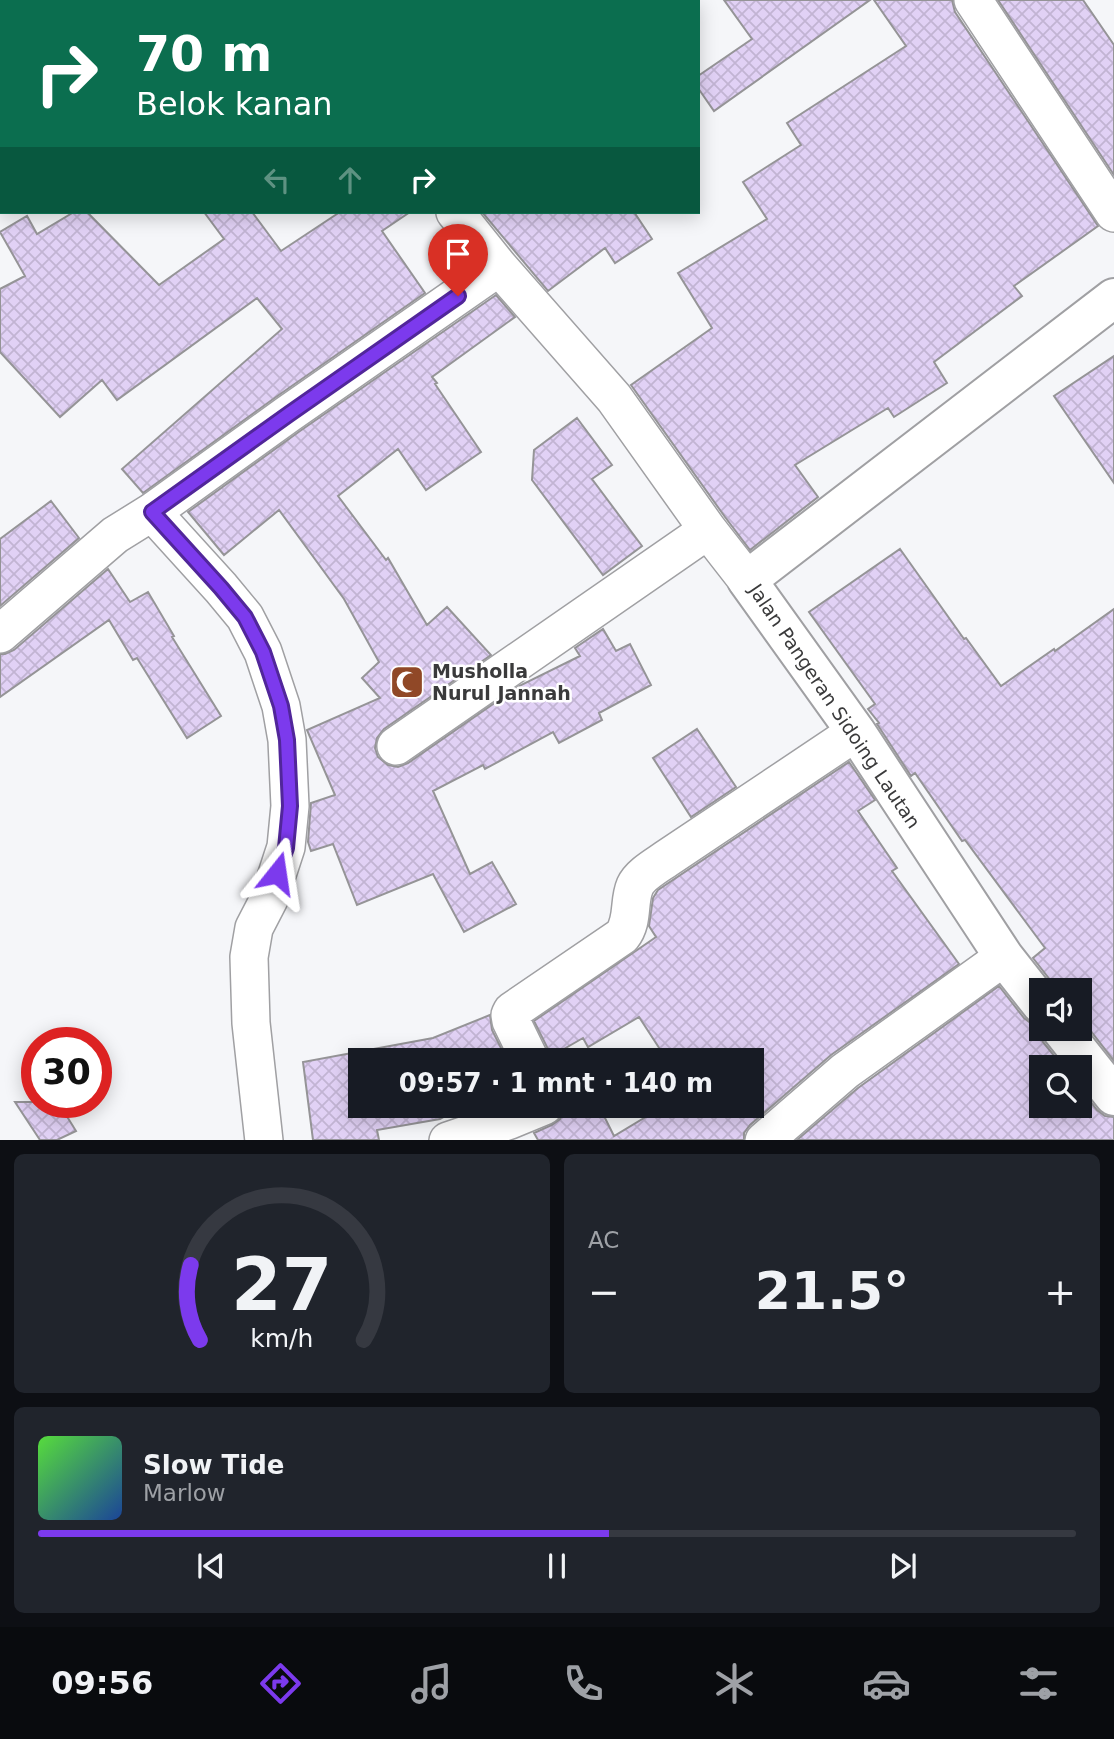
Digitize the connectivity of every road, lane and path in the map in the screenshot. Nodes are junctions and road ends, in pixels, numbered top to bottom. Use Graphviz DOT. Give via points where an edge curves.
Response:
graph roads {
  1 [pos="973,0"];
  2 [pos="1114,212"];
  3 [pos="457,214"];
  4 [pos="499,267"];
  5 [pos="1111,306"];
  6 [pos="150,513"];
  7 [pos="708,530"];
  8 [pos="747,580"];
  9 [pos="0,634"];
  10 [pos="856,732"];
  11 [pos="396,746"];
  12 [pos="1004,957"];
  13 [pos="1029,989"];
  14 [pos="1070,1041"];
  15 [pos="524,1048"];
  16 [pos="1114,1096"];
  17 [pos="530,1118"];
  18 [pos="516,1130"];
  19 [pos="264,1140"];
  20 [pos="448,1140"];
  21 [pos="764,1140"];
  1 -- 2 [label="street"];
  3 -- 4 [label="street"];
  4 -- 6 [label="street"];
  4 -- 7 [label="street" via="614,398"];
  5 -- 8 [label="street, Jalan Pangeran Sidoing Lautan"];
  6 -- 9 [label="street" via="115,535"];
  6 -- 19 [label="street" via="245,617 263,652 281,706 290,806 286,848 254,928 249,957"];
  7 -- 8 [label="street"];
  7 -- 11 [label="street"];
  8 -- 10 [label="street, Jalan Pangeran Sidoing Lautan"];
  10 -- 12 [label="street, Jalan Pangeran Sidoing Lautan"];
  10 -- 15 [label="street" via="639,880 622,936 512,1011 510,1021"];
  12 -- 13 [label="street, Jalan Pangeran Sidoing Lautan"];
  12 -- 21 [label="street" via="845,1072"];
  14 -- 16 [label="street"];
  17 -- 18 [label="street"];
  18 -- 20 [label="street"];
}
